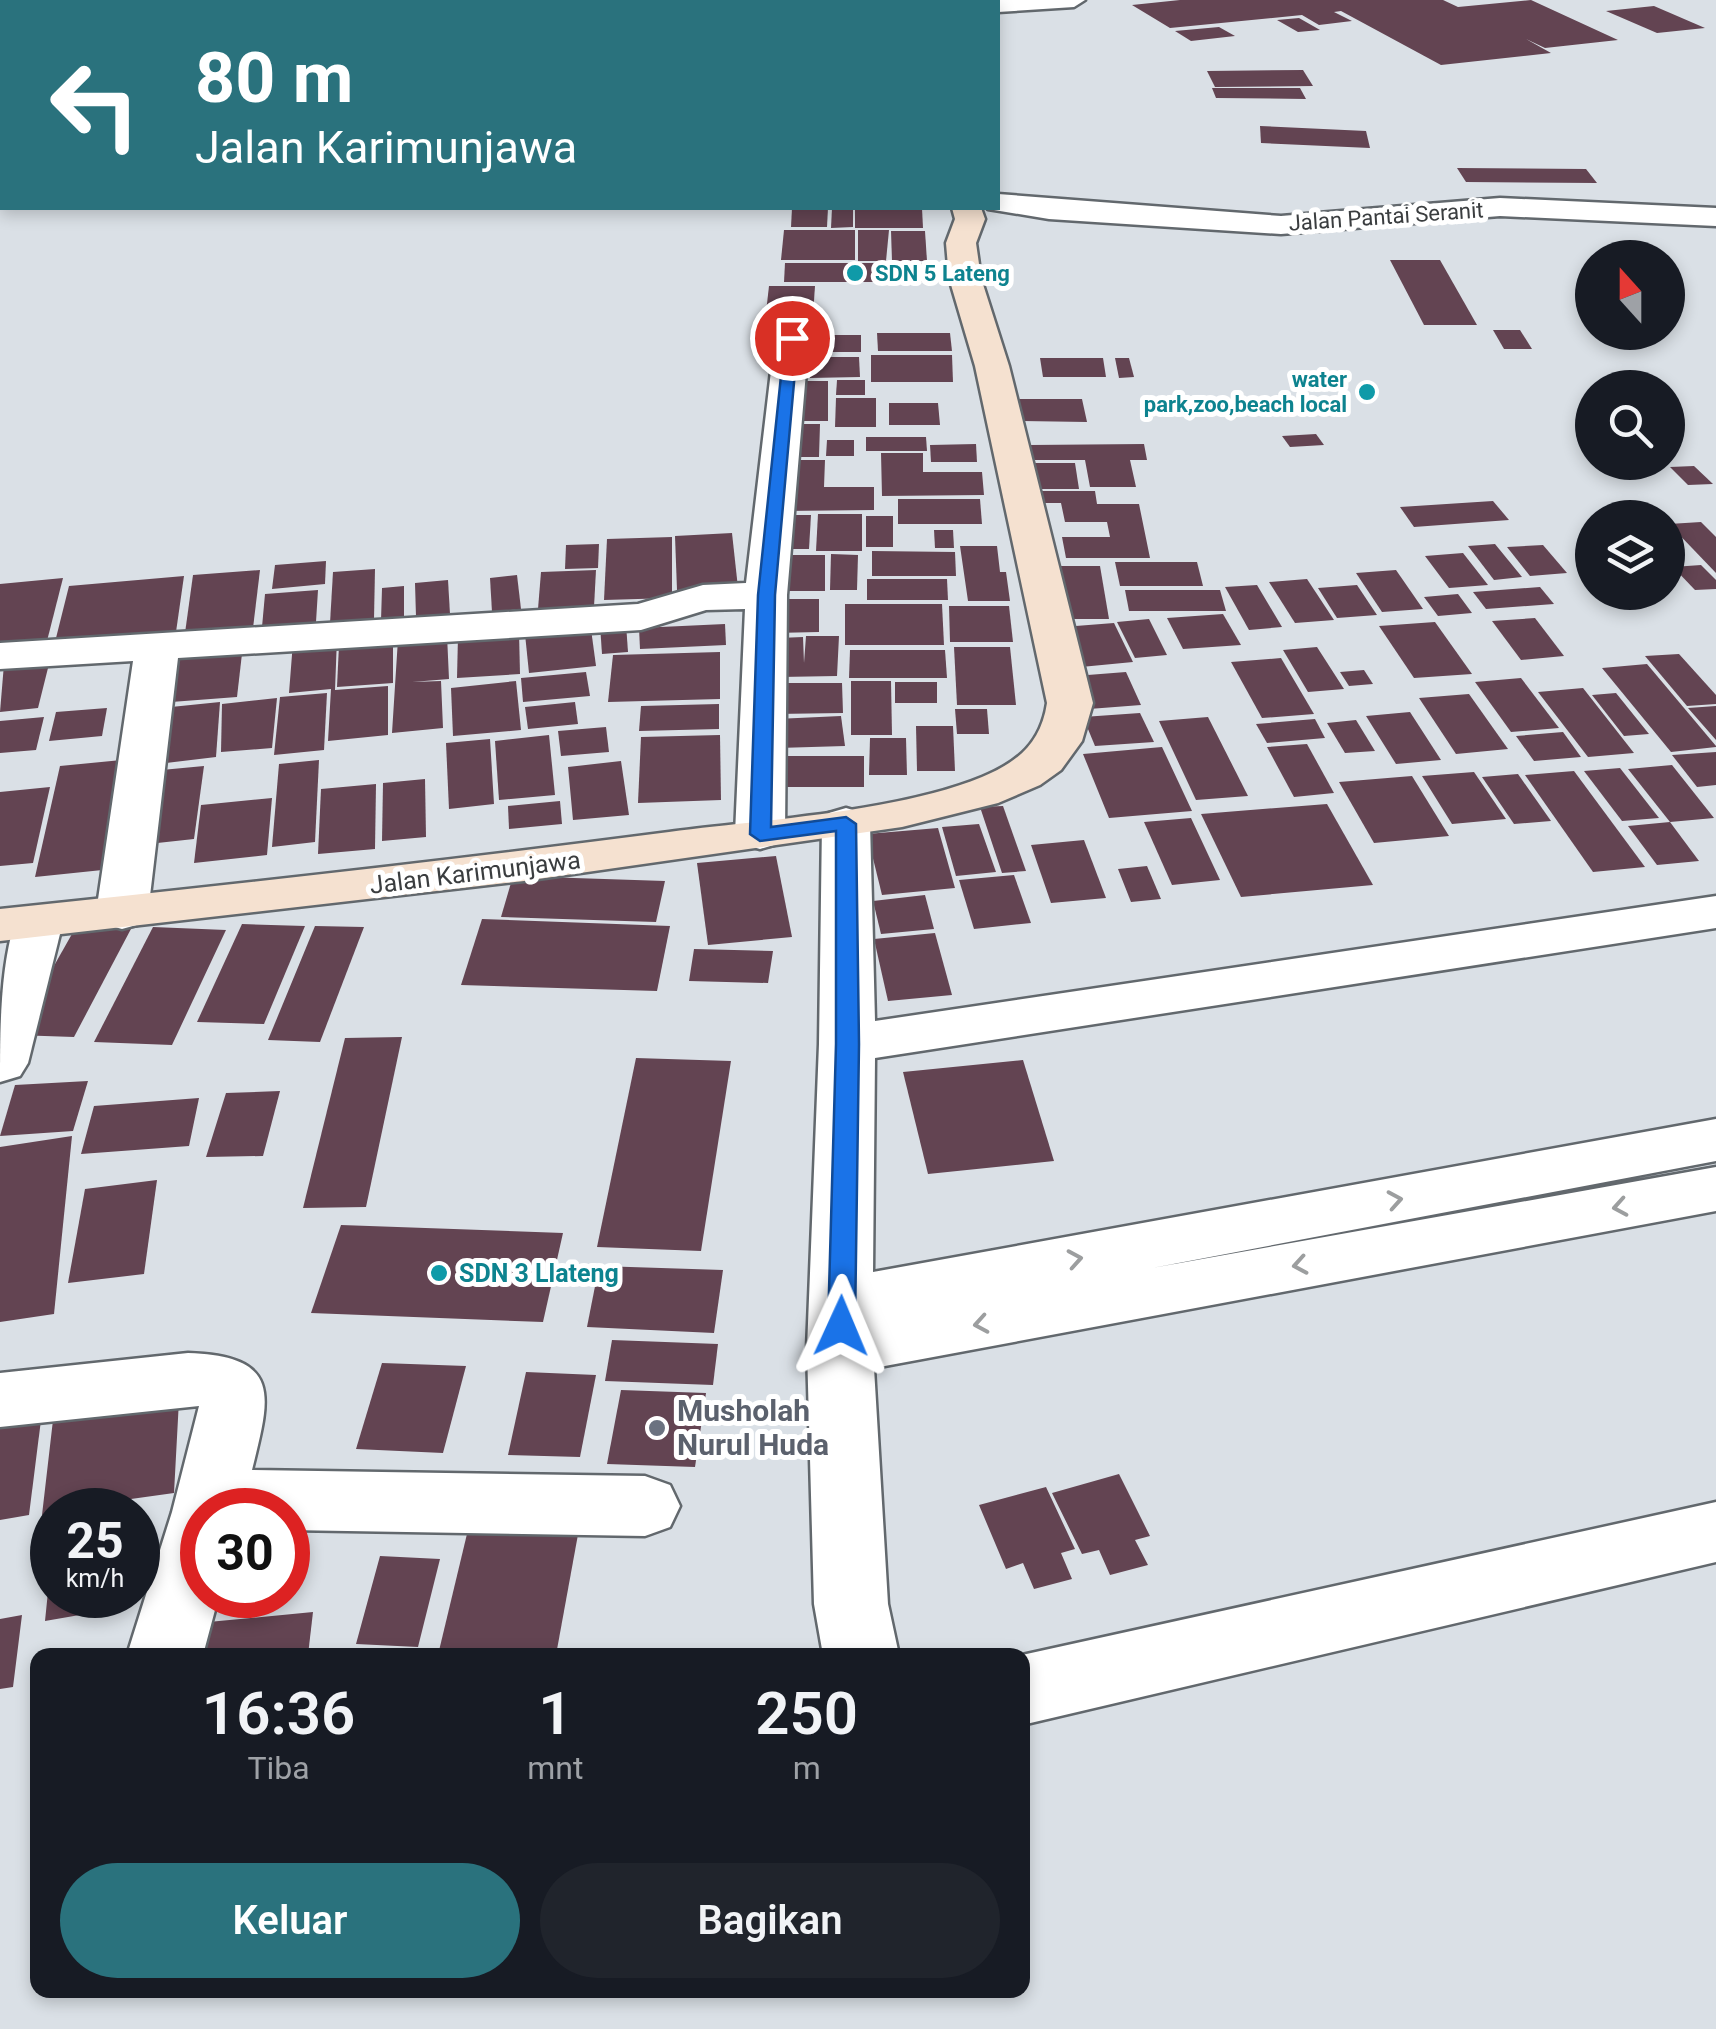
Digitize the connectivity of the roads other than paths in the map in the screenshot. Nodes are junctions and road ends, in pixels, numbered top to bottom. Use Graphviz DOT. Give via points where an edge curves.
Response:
graph roads {
  1 [pos="1074,0"];
  2 [pos="1000,5"];
  3 [pos="978,210"];
  4 [pos="1716,217"];
  5 [pos="792,338"];
  6 [pos="766,595"];
  7 [pos="157,648"];
  8 [pos="0,656"];
  9 [pos="846,824"];
  10 [pos="760,834"];
  11 [pos="1716,912"];
  12 [pos="122,913"];
  13 [pos="18,924"];
  14 [pos="847,1044"];
  15 [pos="0,1063"];
  16 [pos="1716,1140"];
  17 [pos="1716,1189"];
  18 [pos="841,1326"];
  19 [pos="0,1400"];
  20 [pos="212,1488"];
  21 [pos="644,1506"];
  22 [pos="310,1510"];
  23 [pos="1716,1532"];
  24 [pos="180,1600"];
  25 [pos="166,1648"];
  26 [pos="860,1648"];
  27 [pos="1030,1688"];
  1 -- 2 [label="street"];
  3 -- 4 [label="street, Jalan Pantai Seranit" via="1304,225 1500,207"];
  3 -- 9 [label="street, Jalan Karimunjawa" via="961,243 966,278 1070,703 1068,725 1042,764 1007,784"];
  5 -- 6 [label="street"];
  6 -- 7 [label="street" via="703,598 641,618"];
  6 -- 10 [label="street"];
  7 -- 8 [label="street"];
  7 -- 12 [label="street"];
  9 -- 10 [label="street, Jalan Karimunjawa"];
  9 -- 14 [label="street"];
  10 -- 12 [label="street, Jalan Karimunjawa"];
  11 -- 14 [label="street"];
  12 -- 13 [label="street, Jalan Karimunjawa"];
  13 -- 15 [label="street"];
  14 -- 18 [label="street"];
  18 -- 16 [label="street, one-way"];
  17 -- 18 [label="street, one-way"];
  18 -- 26 [label="street" via="851,1604"];
  19 -- 20 [label="street" via="216,1380 231,1389 233,1409"];
  21 -- 22 [label="street"];
  23 -- 27 [label="street"];
  24 -- 25 [label="street"];
}
